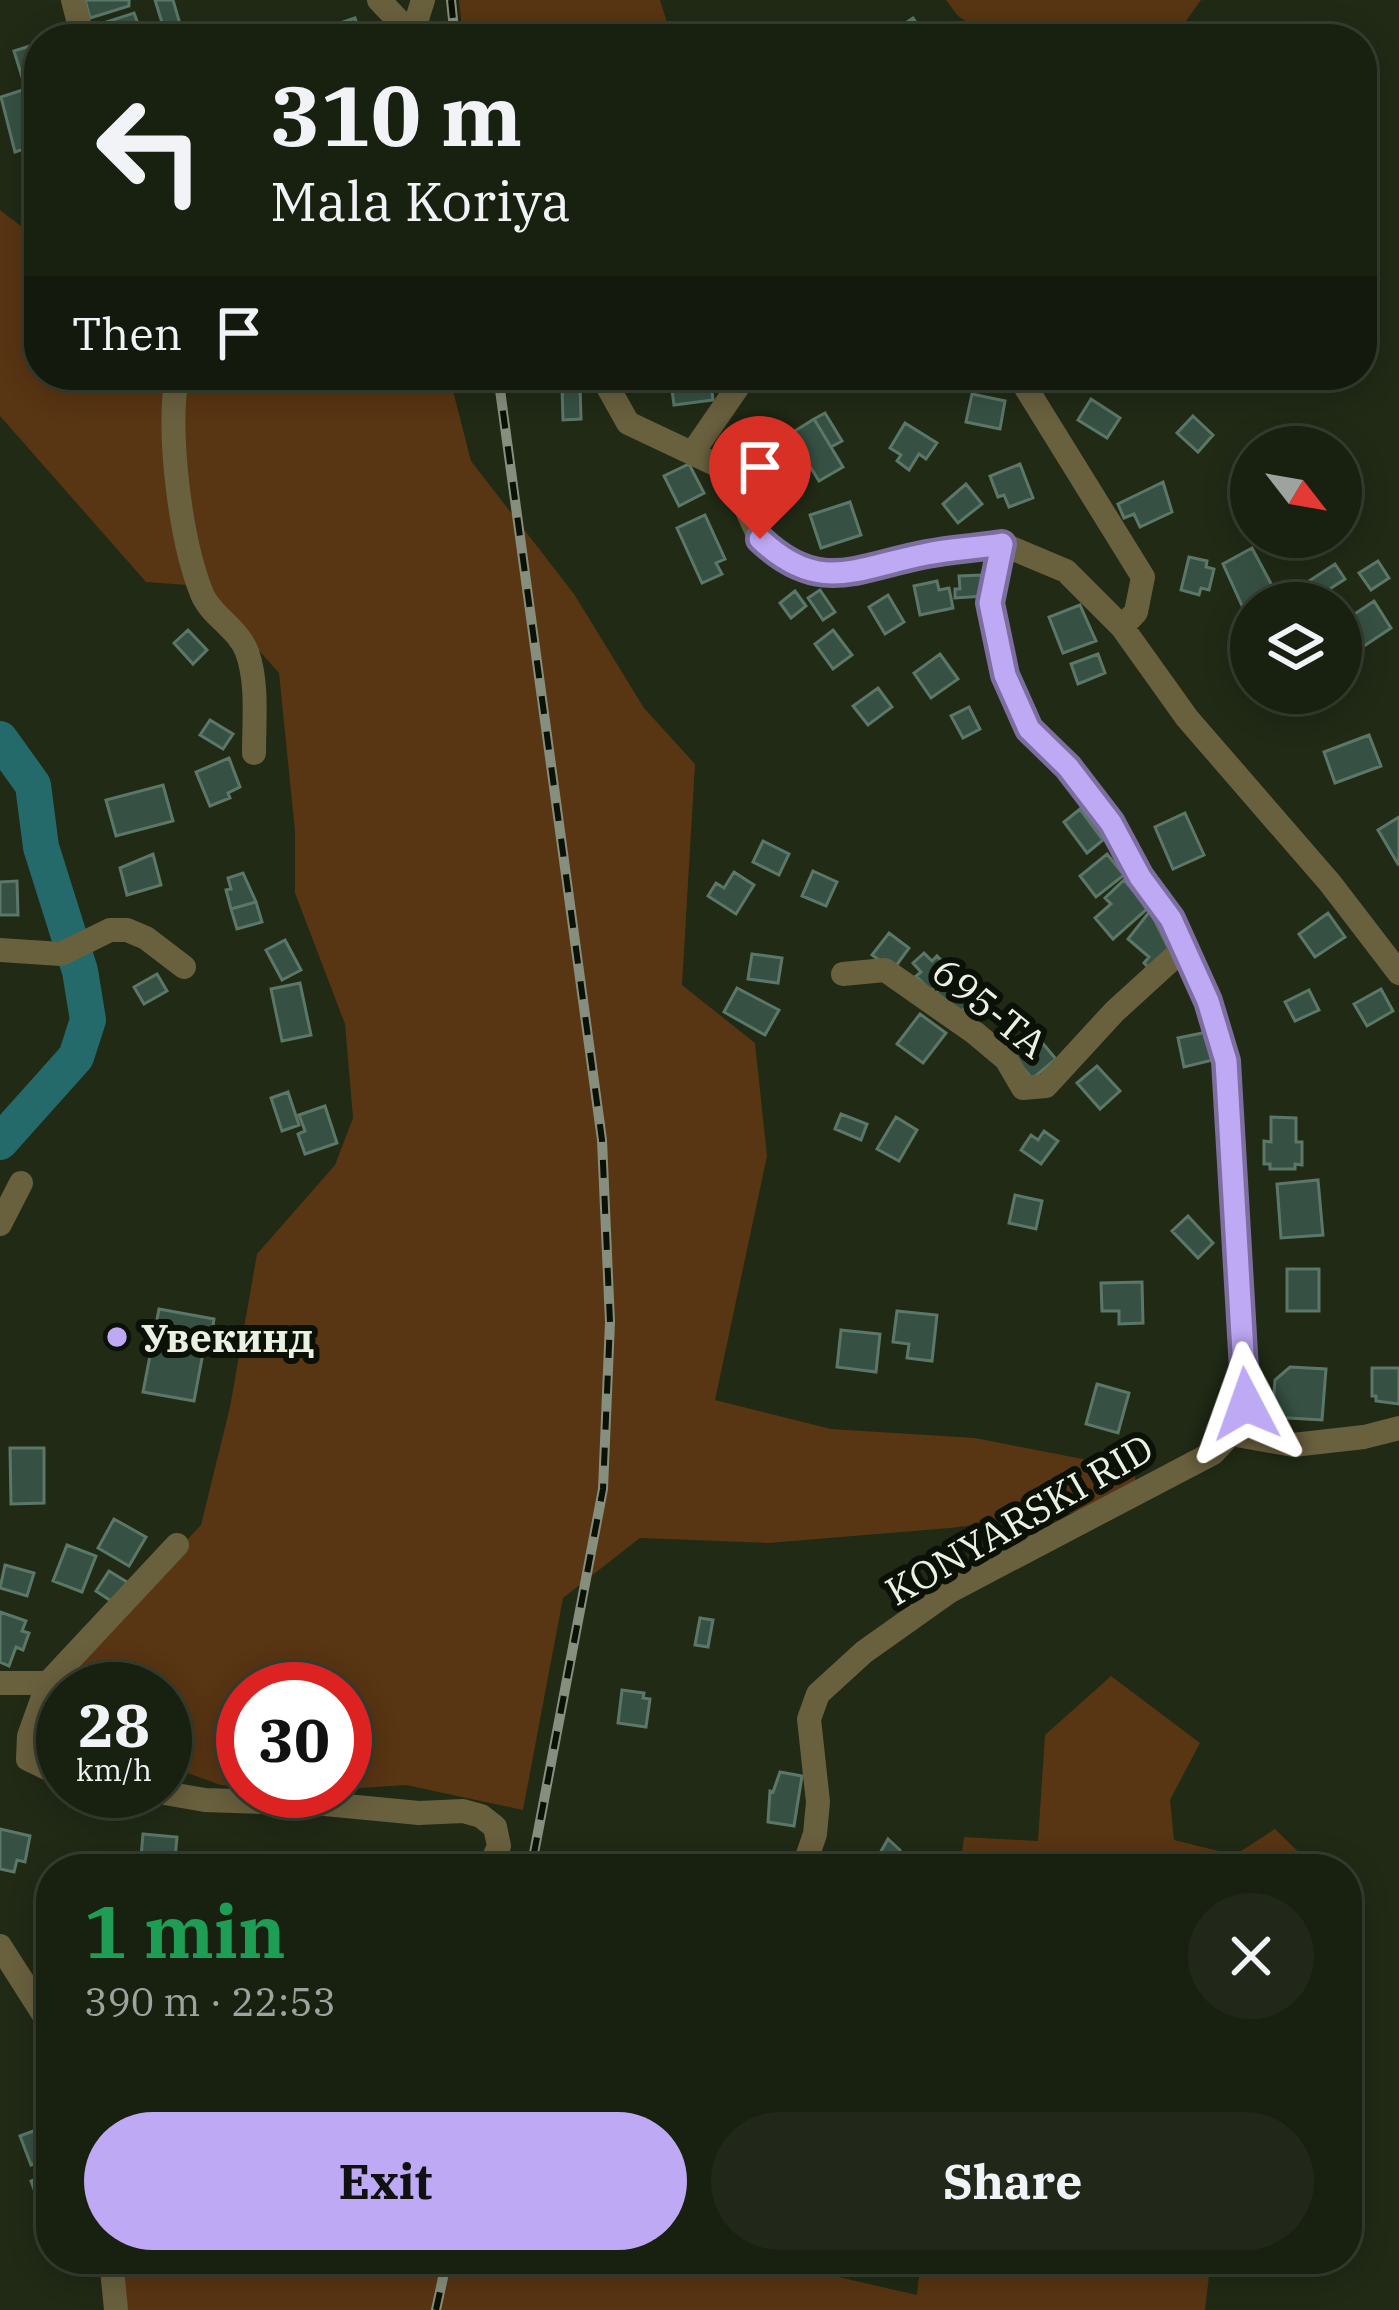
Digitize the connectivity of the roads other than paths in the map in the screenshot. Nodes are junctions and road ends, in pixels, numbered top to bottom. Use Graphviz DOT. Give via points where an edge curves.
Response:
graph roads {
  1 [pos="379,0"];
  2 [pos="402,24"];
  3 [pos="174,390"];
  4 [pos="610,390"];
  5 [pos="736,390"];
  6 [pos="1027,390"];
  7 [pos="693,452"];
  8 [pos="1002,544"];
  9 [pos="1122,627"];
  10 [pos="254,753"];
  11 [pos="0,950"];
  12 [pos="1182,950"];
  13 [pos="184,968"];
  14 [pos="1399,973"];
  15 [pos="843,974"];
  16 [pos="21,1183"];
  17 [pos="0,1224"];
  18 [pos="1399,1428"];
  19 [pos="1231,1434"];
  20 [pos="177,1545"];
  21 [pos="68,1662"];
  22 [pos="36,1683"];
  23 [pos="0,1684"];
  24 [pos="36,1716"];
  25 [pos="36,1763"];
  26 [pos="192,1798"];
  27 [pos="495,1854"];
  28 [pos="805,1854"];
  29 [pos="0,1946"];
  30 [pos="36,2002"];
  31 [pos="112,2274"];
  32 [pos="116,2310"];
  1 -- 2 [label="street"];
  3 -- 10 [label="street" via="193,563 204,598 247,648"];
  4 -- 7 [label="street" via="628,423"];
  5 -- 7 [label="street"];
  6 -- 9 [label="street" via="1143,577 1136,612"];
  7 -- 8 [label="street" via="734,482 760,539 780,558 819,574"];
  8 -- 9 [label="street" via="1066,571"];
  8 -- 12 [label="street" via="990,603 1005,675 1029,729 1111,823"];
  9 -- 14 [label="street" via="1187,718"];
  11 -- 13 [label="street" via="61,954 127,930"];
  12 -- 15 [label="street, 695-ТА" via="1046,1086 1023,1088 991,1046 885,970"];
  12 -- 19 [label="street" via="1226,1061 1246,1404"];
  16 -- 17 [label="street"];
  18 -- 19 [label="street" via="1293,1445"];
  19 -- 28 [label="street, KONYARSKI RID" via="1213,1453 950,1591 818,1694 809,1719 818,1802"];
  20 -- 21 [label="street"];
  22 -- 23 [label="street"];
  24 -- 25 [label="street" via="28,1759"];
  26 -- 27 [label="street" via="463,1811 495,1828"];
  29 -- 30 [label="street"];
  31 -- 32 [label="street"];
}
